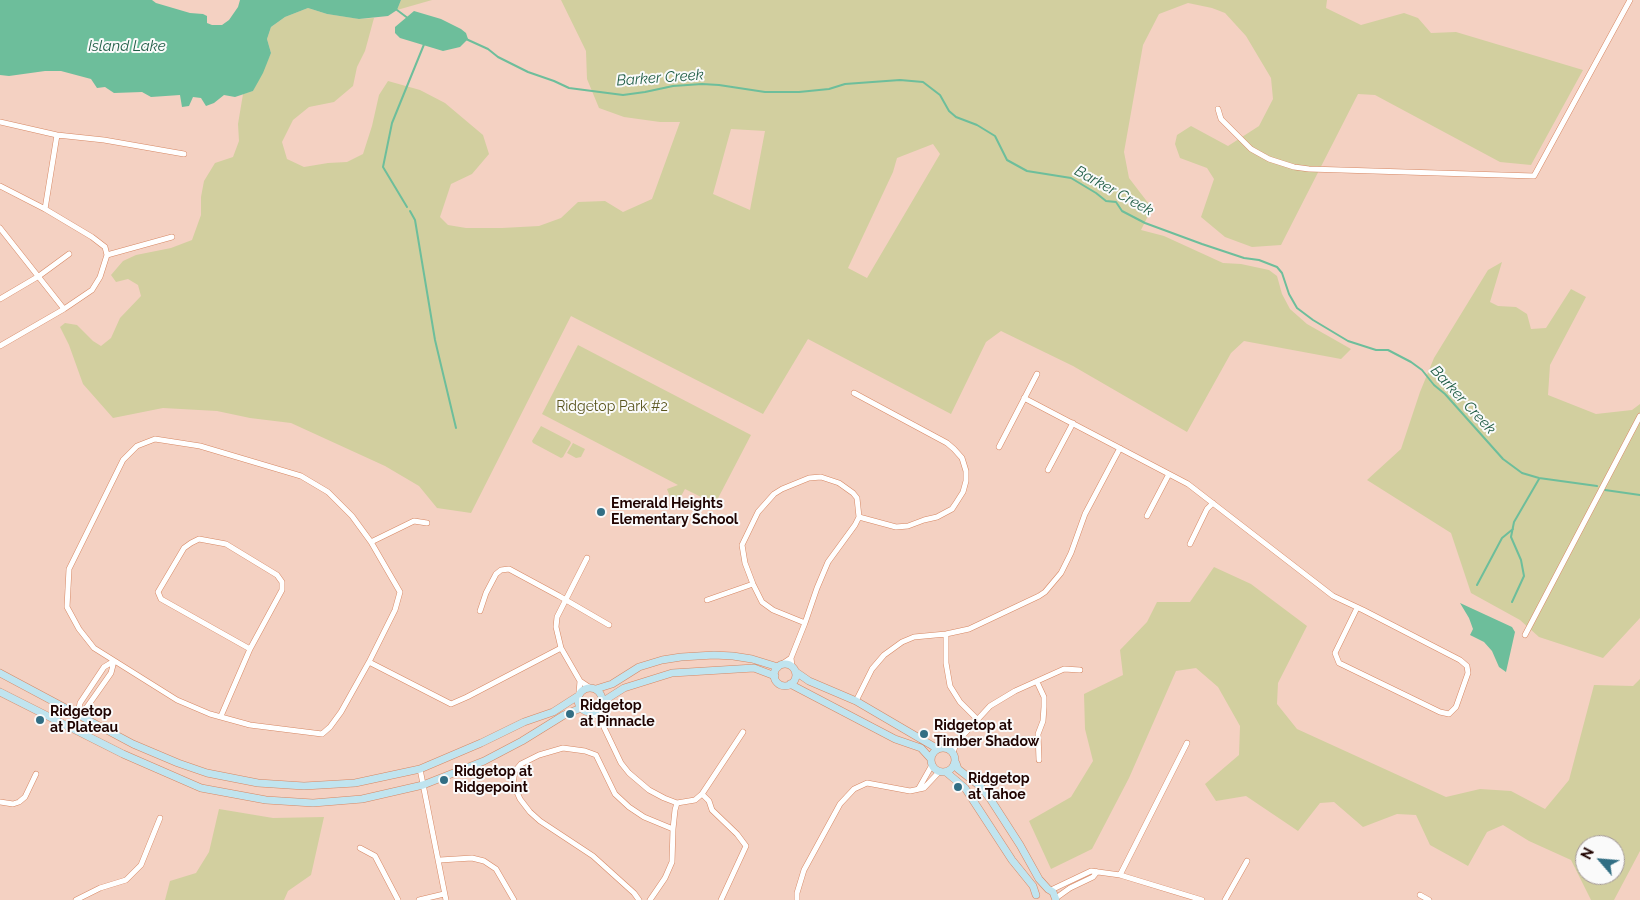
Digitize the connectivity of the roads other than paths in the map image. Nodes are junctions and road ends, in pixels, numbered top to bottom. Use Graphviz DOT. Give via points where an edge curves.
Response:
graph roads {
  1 [pos="1630,0"];
  2 [pos="1218,109"];
  3 [pos="0,122"];
  4 [pos="57,134"];
  5 [pos="184,154"];
  6 [pos="0,186"];
  7 [pos="45,209"];
  8 [pos="0,228"];
  9 [pos="172,237"];
  10 [pos="69,254"];
  11 [pos="107,255"];
  12 [pos="39,276"];
  13 [pos="0,299"];
  14 [pos="64,309"];
  15 [pos="0,346"];
  16 [pos="1037,374"];
  17 [pos="854,393"];
  18 [pos="1024,398"];
  19 [pos="1640,416"];
  20 [pos="1073,423"];
  21 [pos="999,447"];
  22 [pos="1120,448"];
  23 [pos="1048,470"];
  24 [pos="1169,474"];
  25 [pos="1213,503"];
  26 [pos="1147,516"];
  27 [pos="859,517"];
  28 [pos="427,523"];
  29 [pos="371,542"];
  30 [pos="1190,544"];
  31 [pos="586,558"];
  32 [pos="753,584"];
  33 [pos="565,599"];
  34 [pos="707,600"];
  35 [pos="1357,608"];
  36 [pos="480,610"];
  37 [pos="805,623"];
  38 [pos="609,625"];
  39 [pos="946,634"];
  40 [pos="1525,635"];
  41 [pos="561,648"];
  42 [pos="250,649"];
  43 [pos="791,658"];
  44 [pos="114,661"];
  45 [pos="369,662"];
  46 [pos="780,666"];
  47 [pos="794,669"];
  48 [pos="1080,670"];
  49 [pos="0,674"];
  50 [pos="775,676"];
  51 [pos="580,681"];
  52 [pos="1037,682"];
  53 [pos="790,684"];
  54 [pos="592,688"];
  55 [pos="0,692"];
  56 [pos="578,695"];
  57 [pos="856,701"];
  58 [pos="600,704"];
  59 [pos="581,708"];
  60 [pos="590,712"];
  61 [pos="78,714"];
  62 [pos="221,716"];
  63 [pos="599,718"];
  64 [pos="977,719"];
  65 [pos="71,728"];
  66 [pos="743,732"];
  67 [pos="1187,743"];
  68 [pos="948,749"];
  69 [pos="1039,760"];
  70 [pos="931,762"];
  71 [pos="956,763"];
  72 [pos="420,769"];
  73 [pos="943,772"];
  74 [pos="36,774"];
  75 [pos="423,785"];
  76 [pos="919,788"];
  77 [pos="702,794"];
  78 [pos="0,802"];
  79 [pos="678,802"];
  80 [pos="160,818"];
  81 [pos="673,829"];
  82 [pos="360,848"];
  83 [pos="440,860"];
  84 [pos="1247,861"];
  85 [pos="1096,872"];
  86 [pos="1120,875"];
  87 [pos="1049,890"];
  88 [pos="1420,895"];
  89 [pos="445,897"];
  90 [pos="1036,898"];
  91 [pos="1056,899"];
  92 [pos="76,900"];
  93 [pos="398,900"];
  94 [pos="419,900"];
  95 [pos="514,900"];
  96 [pos="639,900"];
  97 [pos="650,900"];
  98 [pos="721,900"];
  99 [pos="797,900"];
  100 [pos="1201,900"];
  101 [pos="1225,900"];
  102 [pos="1430,900"];
  1 -- 2 [label="street" via="1534,176 1294,167 1269,159 1251,148 1220,119"];
  3 -- 4 [label="street"];
  4 -- 5 [label="street"];
  4 -- 7 [label="street"];
  6 -- 7 [label="street"];
  7 -- 11 [label="street" via="92,236 105,247"];
  8 -- 12 [label="street"];
  9 -- 11 [label="street"];
  10 -- 12 [label="street"];
  11 -- 14 [label="street" via="92,290"];
  12 -- 13 [label="street"];
  12 -- 14 [label="street"];
  14 -- 15 [label="street"];
  16 -- 18 [label="street"];
  17 -- 27 [label="street" via="947,443 962,458 966,471 964,487 956,503 937,517 896,527"];
  18 -- 20 [label="street"];
  18 -- 21 [label="street"];
  19 -- 40 [label="street"];
  20 -- 22 [label="street"];
  20 -- 23 [label="street"];
  22 -- 24 [label="street"];
  22 -- 39 [label="street" via="1054,583 1039,596 993,619 961,632"];
  24 -- 25 [label="street"];
  24 -- 26 [label="street"];
  25 -- 30 [label="street"];
  25 -- 35 [label="street" via="1332,596"];
  27 -- 32 [label="street" via="857,498 839,483 821,477 809,478 782,489 764,504 744,538 742,552"];
  27 -- 37 [label="street" via="828,562"];
  28 -- 29 [label="street" via="414,520"];
  29 -- 44 [label="street" via="352,516 328,492 301,476 200,446 155,440 137,446 123,460 69,569 67,607 94,648"];
  29 -- 45 [label="street" via="400,592 395,610"];
  31 -- 33 [label="street"];
  32 -- 34 [label="street"];
  32 -- 37 [label="street" via="767,607"];
  33 -- 36 [label="street" via="509,569 501,570 486,593"];
  33 -- 38 [label="street"];
  33 -- 41 [label="street" via="556,627"];
  35 -- 35 [label="street" via="1467,666 1468,674 1456,707 1449,714 1339,662 1335,653"];
  37 -- 43 [label="street"];
  39 -- 57 [label="street" via="914,637 891,649 872,669"];
  39 -- 64 [label="street" via="950,686"];
  41 -- 45 [label="street" via="451,704"];
  41 -- 51 [label="street"];
  42 -- 42 [label="street" via="282,590 281,580 226,544 199,539 191,543 184,548 158,592 160,600"];
  42 -- 62 [label="street"];
  43 -- 46 [label="street"];
  43 -- 47 [label="street"];
  44 -- 61 [label="street" via="111,673 87,708"];
  44 -- 61 [label="street" via="99,674 80,703"];
  44 -- 62 [label="street" via="177,700"];
  45 -- 62 [label="street" via="341,712 322,734 250,725"];
  46 -- 47 [label="main road"];
  46 -- 50 [label="main road"];
  46 -- 54 [label="main road" via="732,656 680,657 639,667 609,686"];
  47 -- 53 [label="main road" via="795,679"];
  47 -- 57 [label="main road" via="809,681"];
  48 -- 52 [label="street" via="1064,669"];
  49 -- 61 [label="main road"];
  50 -- 53 [label="main road" via="780,684"];
  50 -- 58 [label="main road" via="754,668 672,673 624,688"];
  51 -- 54 [label="street"];
  51 -- 56 [label="street"];
  52 -- 64 [label="street" via="990,706"];
  52 -- 69 [label="street" via="1044,697 1043,721 1038,734"];
  53 -- 70 [label="main road" via="895,739 921,748"];
  54 -- 56 [label="main road"];
  54 -- 58 [label="main road" via="601,694"];
  55 -- 65 [label="main road"];
  56 -- 59 [label="main road"];
  56 -- 72 [label="main road" via="553,712"];
  57 -- 68 [label="main road"];
  58 -- 60 [label="main road"];
  58 -- 63 [label="street"];
  59 -- 60 [label="main road"];
  59 -- 75 [label="main road" via="564,714 484,760"];
  60 -- 63 [label="street"];
  61 -- 65 [label="street"];
  61 -- 72 [label="main road" via="133,744 178,763 207,773 258,783 347,784"];
  63 -- 79 [label="street" via="629,773 649,790"];
  64 -- 68 [label="street"];
  65 -- 75 [label="main road" via="188,783 244,797 339,801"];
  66 -- 77 [label="street"];
  67 -- 86 [label="street"];
  68 -- 70 [label="main road" via="932,754"];
  68 -- 71 [label="main road"];
  70 -- 73 [label="main road"];
  70 -- 76 [label="street"];
  71 -- 73 [label="main road" via="952,769"];
  71 -- 87 [label="main road" via="958,769 992,800 1039,879"];
  72 -- 75 [label="street"];
  73 -- 76 [label="street" via="924,788"];
  73 -- 90 [label="main road" via="965,788 1033,886"];
  74 -- 78 [label="street" via="25,797 19,802"];
  75 -- 83 [label="street"];
  76 -- 99 [label="street" via="910,791 868,783 854,789 840,804 804,870"];
  77 -- 79 [label="street" via="695,800"];
  77 -- 98 [label="street" via="712,810 746,846"];
  79 -- 81 [label="street"];
  80 -- 92 [label="street" via="140,866 126,880"];
  81 -- 96 [label="street" via="629,807 615,794 596,755 563,748 539,755 515,771 513,783 530,812 593,856"];
  81 -- 97 [label="street" via="672,862"];
  82 -- 93 [label="street" via="375,856"];
  83 -- 89 [label="street"];
  83 -- 95 [label="street" via="472,858 484,861 496,869"];
  84 -- 101 [label="street"];
  85 -- 86 [label="street"];
  85 -- 87 [label="street" via="1091,871"];
  85 -- 91 [label="street" via="1094,877 1070,888"];
  86 -- 100 [label="street"];
  87 -- 90 [label="main road" via="1042,890"];
  87 -- 91 [label="main road"];
  88 -- 102 [label="street"];
  89 -- 94 [label="street"];
}
